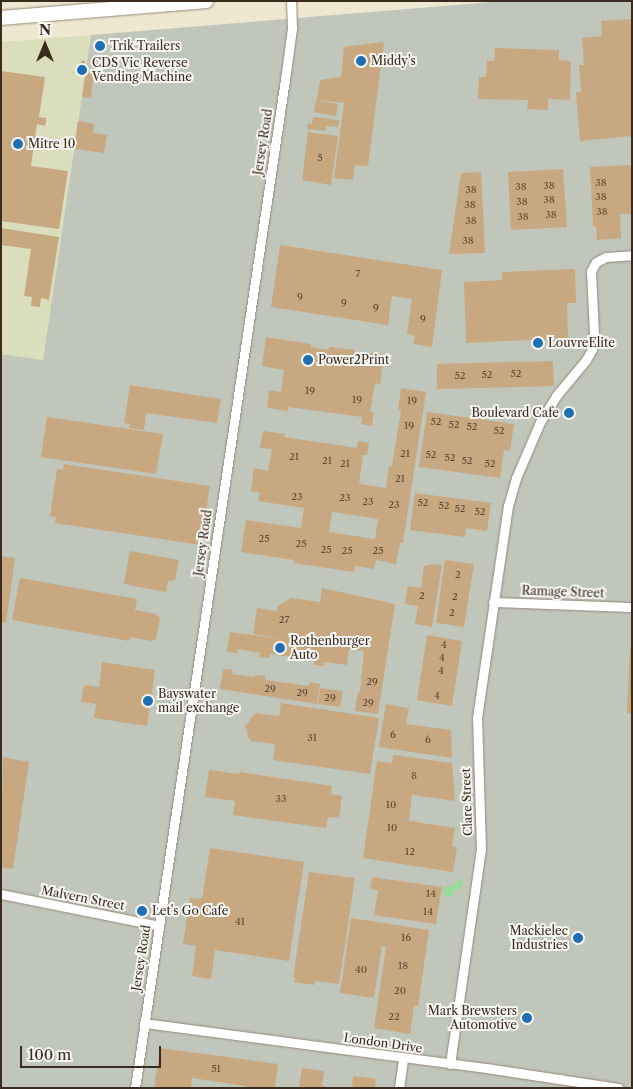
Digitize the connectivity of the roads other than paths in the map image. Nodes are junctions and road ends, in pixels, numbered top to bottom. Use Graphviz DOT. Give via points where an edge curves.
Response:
graph roads {
  1 [pos="206,1"];
  2 [pos="291,1"];
  3 [pos="1,18"];
  4 [pos="632,255"];
  5 [pos="493,602"];
  6 [pos="632,607"];
  7 [pos="1,894"];
  8 [pos="159,926"];
  9 [pos="144,1023"];
  10 [pos="403,1058"];
  11 [pos="450,1064"];
  12 [pos="134,1088"];
  13 [pos="399,1088"];
  14 [pos="618,1088"];
  1 -- 3 [label="main road"];
  2 -- 8 [label="street, Jersey Road" via="292,28 285,80"];
  4 -- 5 [label="street, Clare Street" via="606,257 596,262 591,271 592,350 540,422 516,478"];
  5 -- 6 [label="street, Ramage Street"];
  5 -- 11 [label="street, Clare Street" via="477,718 481,850"];
  7 -- 8 [label="street, Malvern Street"];
  8 -- 9 [label="street, Jersey Road"];
  9 -- 10 [label="street, London Drive"];
  9 -- 12 [label="street, Jersey Road"];
  10 -- 11 [label="street, London Drive"];
  10 -- 13 [label="street"];
  11 -- 14 [label="street, London Drive"];
}
